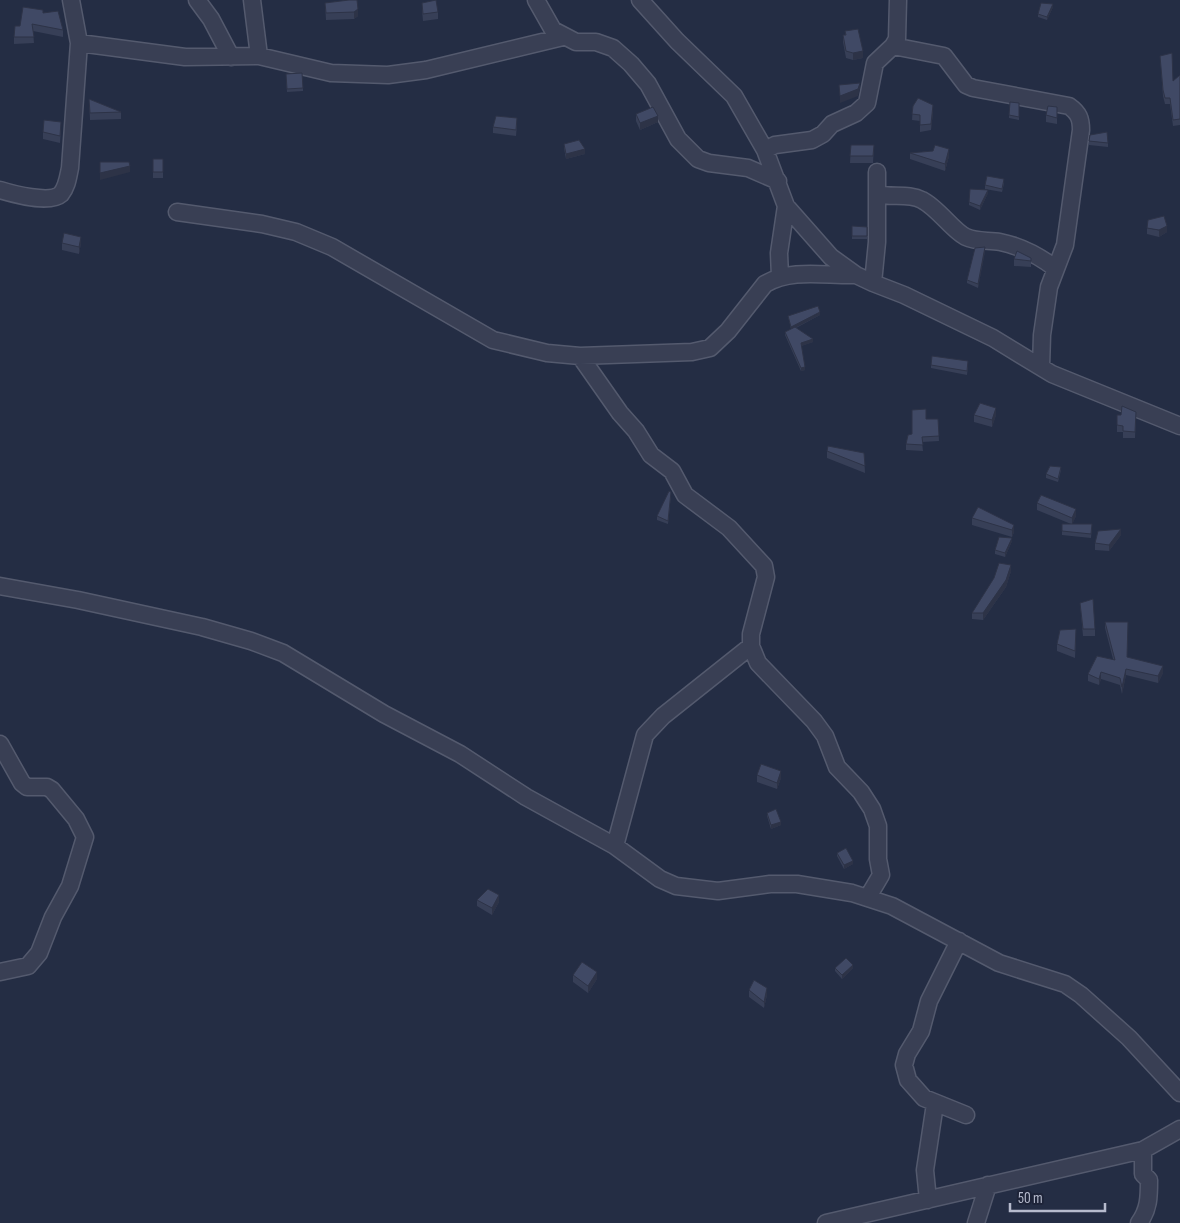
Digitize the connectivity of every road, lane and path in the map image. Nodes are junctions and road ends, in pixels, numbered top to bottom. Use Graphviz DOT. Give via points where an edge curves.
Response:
graph roads {
  1 [pos="71,0"];
  2 [pos="197,0"];
  3 [pos="252,0"];
  4 [pos="536,0"];
  5 [pos="640,0"];
  6 [pos="898,0"];
  7 [pos="563,36"];
  8 [pos="78,43"];
  9 [pos="893,46"];
  10 [pos="259,56"];
  11 [pos="231,57"];
  12 [pos="764,150"];
  13 [pos="877,172"];
  14 [pos="778,181"];
  15 [pos="0,190"];
  16 [pos="877,194"];
  17 [pos="786,206"];
  18 [pos="177,212"];
  19 [pos="1056,268"];
  20 [pos="856,274"];
  21 [pos="780,277"];
  22 [pos="873,284"];
  23 [pos="580,356"];
  24 [pos="1041,367"];
  25 [pos="1180,426"];
  26 [pos="0,586"];
  27 [pos="751,646"];
  28 [pos="0,744"];
  29 [pos="616,846"];
  30 [pos="868,897"];
  31 [pos="960,941"];
  32 [pos="0,972"];
  33 [pos="1180,1093"];
  34 [pos="935,1104"];
  35 [pos="966,1115"];
  36 [pos="1180,1129"];
  37 [pos="1142,1150"];
  38 [pos="988,1185"];
  39 [pos="928,1200"];
  40 [pos="826,1223"];
  41 [pos="976,1223"];
  42 [pos="1139,1223"];
  1 -- 8 [label="street"];
  2 -- 11 [label="street"];
  3 -- 10 [label="street"];
  4 -- 7 [label="street" via="553,30"];
  5 -- 12 [label="street" via="734,96"];
  6 -- 9 [label="street" via="897,39"];
  7 -- 10 [label="street" via="426,70 388,75 331,73"];
  7 -- 14 [label="street" via="576,42 596,42 613,48 631,64 648,84 678,138 698,159 748,168"];
  8 -- 11 [label="street" via="185,57"];
  8 -- 15 [label="street" via="67,184 61,194 53,198"];
  9 -- 12 [label="street" via="875,63 867,104 856,113 832,124 812,140 775,145"];
  9 -- 19 [label="street" via="944,56 966,85 973,88 1070,106 1077,112 1081,122 1068,225"];
  10 -- 11 [label="street"];
  12 -- 14 [label="street"];
  13 -- 16 [label="street"];
  14 -- 17 [label="street"];
  16 -- 19 [label="street" via="921,199 965,237 1001,242 1038,255"];
  16 -- 22 [label="street"];
  17 -- 20 [label="street" via="831,257"];
  17 -- 21 [label="street" via="779,254"];
  18 -- 23 [label="street" via="296,232 332,247 493,340 547,353"];
  19 -- 24 [label="street" via="1050,286"];
  20 -- 21 [label="street"];
  20 -- 22 [label="street"];
  21 -- 23 [label="street" via="765,284 728,331 710,348 692,352"];
  22 -- 24 [label="street" via="966,325"];
  23 -- 27 [label="street" via="636,430 651,456 672,471 685,495 729,528 764,566 766,577"];
  24 -- 25 [label="street" via="1086,390"];
  26 -- 29 [label="street" via="202,627 283,653 384,714 460,754 526,798"];
  27 -- 29 [label="street" via="663,716 645,735"];
  27 -- 30 [label="street" via="758,663 806,710 825,736 837,767 872,808 878,826 881,875"];
  28 -- 32 [label="street" via="22,783 27,787 48,787 52,790 76,819 85,838 70,886 39,953 28,966"];
  29 -- 30 [label="street" via="660,879 676,886 718,892 770,884 797,884 822,886"];
  30 -- 31 [label="street"];
  31 -- 33 [label="street" via="999,963 1050,978 1073,989 1128,1038"];
  31 -- 34 [label="street" via="929,1001 921,1031 904,1065 908,1080 916,1091"];
  34 -- 35 [label="street"];
  34 -- 39 [label="street" via="925,1170"];
  36 -- 37 [label="street"];
  37 -- 38 [label="street"];
  37 -- 42 [label="street" via="1150,1200"];
  38 -- 39 [label="street"];
  38 -- 41 [label="street"];
  39 -- 40 [label="street"];
}
